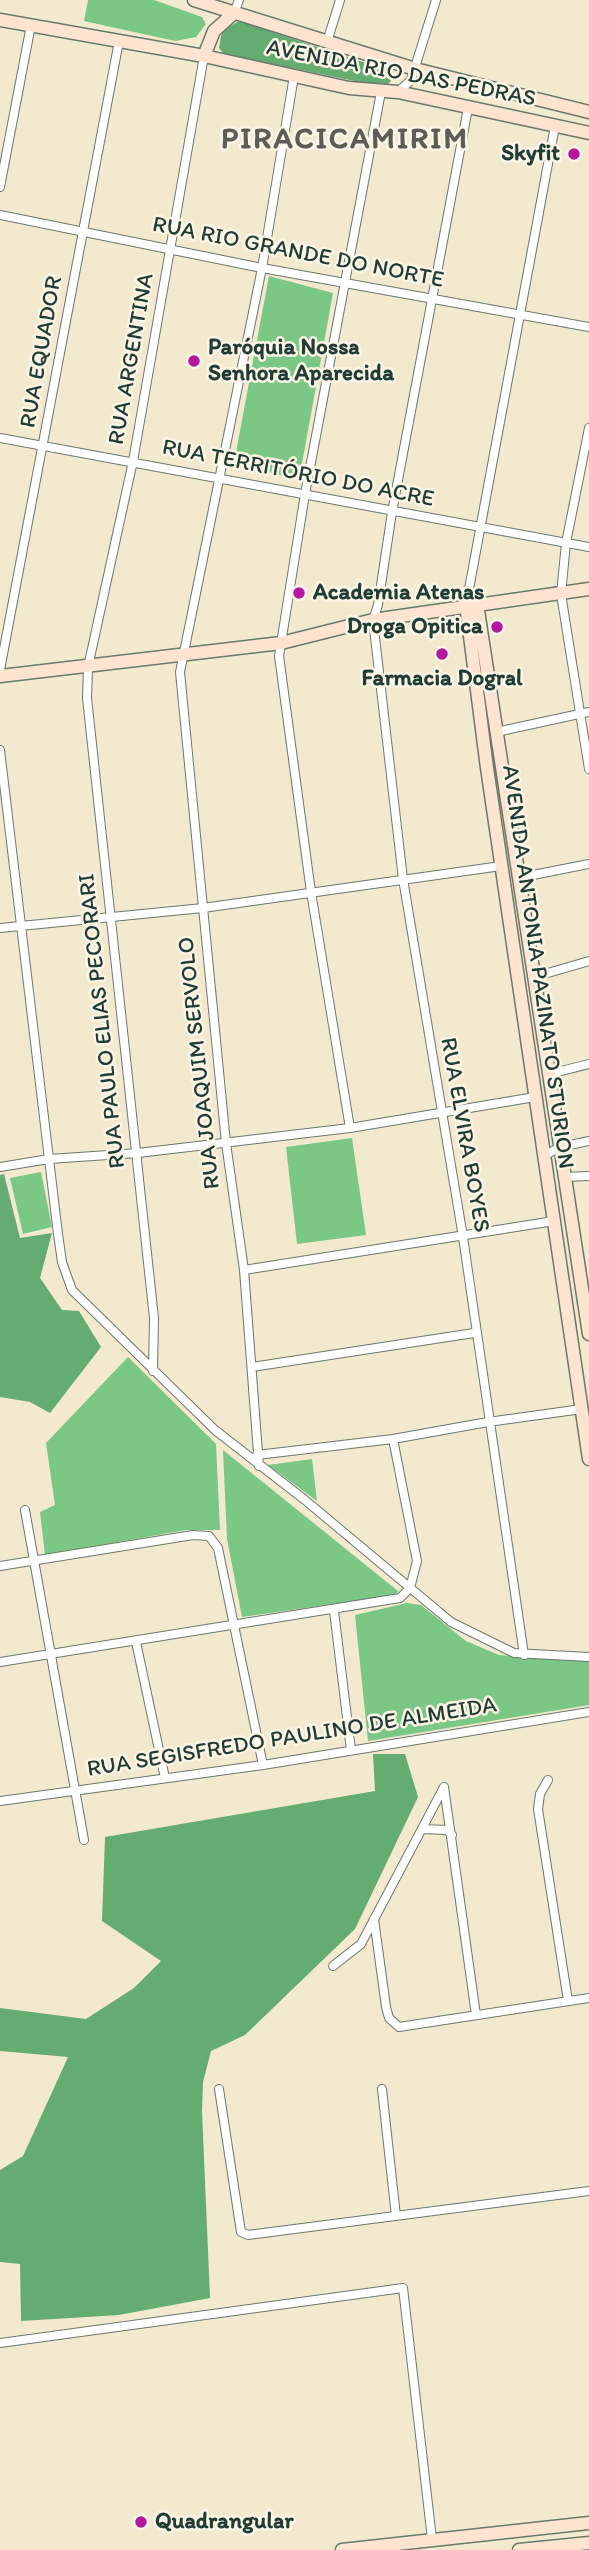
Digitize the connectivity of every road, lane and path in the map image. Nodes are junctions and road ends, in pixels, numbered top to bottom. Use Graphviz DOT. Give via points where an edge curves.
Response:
graph roads {
  1 [pos="194,0"];
  2 [pos="239,0"];
  3 [pos="340,0"];
  4 [pos="436,0"];
  5 [pos="234,13"];
  6 [pos="0,20"];
  7 [pos="32,25"];
  8 [pos="119,41"];
  9 [pos="327,42"];
  10 [pos="204,56"];
  11 [pos="415,69"];
  12 [pos="294,76"];
  13 [pos="381,92"];
  14 [pos="398,92"];
  15 [pos="468,108"];
  16 [pos="589,112"];
  17 [pos="555,126"];
  18 [pos="589,134"];
  19 [pos="0,187"];
  20 [pos="0,215"];
  21 [pos="84,233"];
  22 [pos="171,248"];
  23 [pos="262,268"];
  24 [pos="345,282"];
  25 [pos="433,299"];
  26 [pos="519,316"];
  27 [pos="589,327"];
  28 [pos="589,428"];
  29 [pos="0,438"];
  30 [pos="45,444"];
  31 [pos="133,461"];
  32 [pos="220,477"];
  33 [pos="305,494"];
  34 [pos="392,512"];
  35 [pos="478,528"];
  36 [pos="566,543"];
  37 [pos="589,547"];
  38 [pos="589,589"];
  39 [pos="561,594"];
  40 [pos="471,604"];
  41 [pos="373,620"];
  42 [pos="281,643"];
  43 [pos="181,656"];
  44 [pos="88,667"];
  45 [pos="0,670"];
  46 [pos="0,676"];
  47 [pos="585,713"];
  48 [pos="496,732"];
  49 [pos="0,750"];
  50 [pos="589,769"];
  51 [pos="589,864"];
  52 [pos="501,866"];
  53 [pos="518,878"];
  54 [pos="403,879"];
  55 [pos="311,892"];
  56 [pos="505,895"];
  57 [pos="203,908"];
  58 [pos="111,916"];
  59 [pos="22,926"];
  60 [pos="0,928"];
  61 [pos="589,961"];
  62 [pos="534,977"];
  63 [pos="589,1064"];
  64 [pos="549,1074"];
  65 [pos="535,1097"];
  66 [pos="440,1112"];
  67 [pos="350,1128"];
  68 [pos="589,1141"];
  69 [pos="226,1143"];
  70 [pos="560,1147"];
  71 [pos="138,1153"];
  72 [pos="544,1156"];
  73 [pos="49,1159"];
  74 [pos="0,1167"];
  75 [pos="589,1176"];
  76 [pos="565,1177"];
  77 [pos="554,1221"];
  78 [pos="463,1237"];
  79 [pos="583,1251"];
  80 [pos="244,1270"];
  81 [pos="474,1333"];
  82 [pos="589,1334"];
  83 [pos="252,1367"];
  84 [pos="153,1371"];
  85 [pos="582,1409"];
  86 [pos="488,1422"];
  87 [pos="393,1439"];
  88 [pos="257,1455"];
  89 [pos="589,1459"];
  90 [pos="259,1466"];
  91 [pos="25,1510"];
  92 [pos="32,1562"];
  93 [pos="0,1566"];
  94 [pos="410,1588"];
  95 [pos="334,1611"];
  96 [pos="232,1625"];
  97 [pos="136,1642"];
  98 [pos="49,1655"];
  99 [pos="524,1655"];
  100 [pos="589,1657"];
  101 [pos="0,1662"];
  102 [pos="589,1712"];
  103 [pos="351,1750"];
  104 [pos="262,1765"];
  105 [pos="165,1778"];
  106 [pos="548,1780"];
  107 [pos="74,1790"];
  108 [pos="0,1801"];
  109 [pos="423,1829"];
  110 [pos="452,1835"];
  111 [pos="84,1840"];
  112 [pos="374,1919"];
  113 [pos="333,1966"];
  114 [pos="589,1998"];
  115 [pos="568,2001"];
  116 [pos="476,2015"];
  117 [pos="219,2089"];
  118 [pos="382,2089"];
  119 [pos="589,2191"];
  120 [pos="396,2216"];
  121 [pos="0,2343"];
  122 [pos="586,2524"];
  123 [pos="432,2539"];
  124 [pos="585,2543"];
  125 [pos="342,2550"];
  126 [pos="519,2550"];
  1 -- 5 [label="main road, AVENIDA RIO DAS PEDRAS"];
  2 -- 5 [label="street"];
  3 -- 9 [label="street"];
  4 -- 11 [label="street"];
  5 -- 9 [label="main road, AVENIDA RIO DAS PEDRAS"];
  5 -- 10 [label="main road" via="214,31"];
  6 -- 7 [label="main road, AVENIDA RIO DAS PEDRAS"];
  7 -- 8 [label="main road, AVENIDA RIO DAS PEDRAS"];
  7 -- 19 [label="street"];
  8 -- 10 [label="main road, AVENIDA RIO DAS PEDRAS"];
  8 -- 21 [label="street, RUA EQUADOR"];
  9 -- 11 [label="main road, AVENIDA RIO DAS PEDRAS"];
  10 -- 12 [label="main road, AVENIDA RIO DAS PEDRAS"];
  10 -- 22 [label="street, RUA ARGENTINA"];
  11 -- 14 [label="street" via="408,85"];
  11 -- 16 [label="main road, AVENIDA RIO DAS PEDRAS"];
  12 -- 13 [label="main road, AVENIDA RIO DAS PEDRAS"];
  12 -- 23 [label="street, RUA JOAQUIM SERVOLO"];
  13 -- 14 [label="main road, AVENIDA RIO DAS PEDRAS"];
  13 -- 24 [label="street"];
  14 -- 15 [label="main road, AVENIDA RIO DAS PEDRAS"];
  15 -- 17 [label="main road, AVENIDA RIO DAS PEDRAS"];
  15 -- 25 [label="street, RUA ELVIRA BOYES"];
  17 -- 18 [label="main road, AVENIDA RIO DAS PEDRAS"];
  17 -- 26 [label="street"];
  20 -- 21 [label="street, RUA RIO GRANDE DO NORTE"];
  21 -- 22 [label="street, RUA RIO GRANDE DO NORTE"];
  21 -- 30 [label="street, RUA EQUADOR"];
  22 -- 23 [label="street, RUA RIO GRANDE DO NORTE"];
  22 -- 31 [label="street, RUA ARGENTINA"];
  23 -- 24 [label="street, RUA RIO GRANDE DO NORTE"];
  23 -- 32 [label="street, RUA JOAQUIM SERVOLO"];
  24 -- 25 [label="street, RUA RIO GRANDE DO NORTE"];
  24 -- 33 [label="street"];
  25 -- 26 [label="street, RUA RIO GRANDE DO NORTE"];
  25 -- 34 [label="street, RUA ELVIRA BOYES"];
  26 -- 27 [label="street, RUA RIO GRANDE DO NORTE"];
  26 -- 35 [label="street"];
  28 -- 36 [label="street"];
  29 -- 30 [label="street, RUA TERRITÓRIO DO ACRE"];
  30 -- 31 [label="street, RUA TERRITÓRIO DO ACRE"];
  30 -- 45 [label="street, RUA EQUADOR"];
  31 -- 32 [label="street, RUA TERRITÓRIO DO ACRE"];
  31 -- 44 [label="street, RUA ARGENTINA"];
  32 -- 33 [label="street, RUA TERRITÓRIO DO ACRE"];
  32 -- 43 [label="street, RUA JOAQUIM SERVOLO"];
  33 -- 34 [label="street, RUA TERRITÓRIO DO ACRE"];
  33 -- 42 [label="street"];
  34 -- 35 [label="street, RUA TERRITÓRIO DO ACRE"];
  34 -- 41 [label="street, RUA ELVIRA BOYES"];
  35 -- 36 [label="street, RUA TERRITÓRIO DO ACRE"];
  35 -- 40 [label="street"];
  36 -- 37 [label="street, RUA TERRITÓRIO DO ACRE"];
  36 -- 39 [label="street"];
  38 -- 39 [label="main road"];
  39 -- 40 [label="main road"];
  39 -- 47 [label="street"];
  40 -- 41 [label="main road"];
  40 -- 48 [label="main road, AVENIDA ANTONIA PAZINATO STURION"];
  40 -- 52 [label="main road, AVENIDA ANTONIA PAZINATO STURION"];
  41 -- 42 [label="main road"];
  41 -- 54 [label="street, RUA ELVIRA BOYES"];
  42 -- 43 [label="main road"];
  42 -- 55 [label="street" via="279,656"];
  43 -- 44 [label="main road"];
  43 -- 57 [label="street, RUA JOAQUIM SERVOLO"];
  44 -- 46 [label="main road"];
  44 -- 58 [label="street, RUA PAULO ELIAS PECORARI" via="87,698"];
  47 -- 48 [label="street"];
  47 -- 50 [label="street"];
  48 -- 53 [label="main road, AVENIDA ANTONIA PAZINATO STURION"];
  49 -- 59 [label="street"];
  51 -- 53 [label="street"];
  52 -- 53 [label="main road"];
  52 -- 54 [label="street"];
  52 -- 56 [label="main road, AVENIDA ANTONIA PAZINATO STURION"];
  53 -- 56 [label="main road"];
  53 -- 62 [label="main road, AVENIDA ANTONIA PAZINATO STURION"];
  54 -- 55 [label="street"];
  54 -- 66 [label="street, RUA ELVIRA BOYES"];
  55 -- 57 [label="street"];
  55 -- 67 [label="street"];
  56 -- 65 [label="main road, AVENIDA ANTONIA PAZINATO STURION"];
  57 -- 58 [label="street"];
  57 -- 69 [label="street, RUA JOAQUIM SERVOLO"];
  58 -- 59 [label="street"];
  58 -- 71 [label="street, RUA PAULO ELIAS PECORARI"];
  59 -- 60 [label="street"];
  59 -- 73 [label="street"];
  61 -- 62 [label="street"];
  62 -- 64 [label="main road, AVENIDA ANTONIA PAZINATO STURION"];
  63 -- 64 [label="street"];
  64 -- 70 [label="main road, AVENIDA ANTONIA PAZINATO STURION"];
  65 -- 66 [label="street"];
  65 -- 72 [label="main road, AVENIDA ANTONIA PAZINATO STURION"];
  66 -- 67 [label="street"];
  66 -- 78 [label="street, RUA ELVIRA BOYES"];
  67 -- 69 [label="street"];
  68 -- 70 [label="street"];
  69 -- 71 [label="street"];
  69 -- 80 [label="street, RUA JOAQUIM SERVOLO"];
  70 -- 72 [label="street"];
  70 -- 76 [label="main road, AVENIDA ANTONIA PAZINATO STURION"];
  71 -- 73 [label="street"];
  71 -- 84 [label="street, RUA PAULO ELIAS PECORARI" via="154,1318"];
  72 -- 77 [label="main road, AVENIDA ANTONIA PAZINATO STURION"];
  73 -- 74 [label="street"];
  73 -- 84 [label="street" via="62,1262 72,1290"];
  75 -- 76 [label="street"];
  76 -- 79 [label="main road, AVENIDA ANTONIA PAZINATO STURION"];
  77 -- 78 [label="street"];
  77 -- 79 [label="main road" via="559,1242 565,1248"];
  77 -- 85 [label="main road, AVENIDA ANTONIA PAZINATO STURION"];
  78 -- 80 [label="street"];
  78 -- 81 [label="street, RUA ELVIRA BOYES"];
  79 -- 82 [label="main road, AVENIDA ANTONIA PAZINATO STURION"];
  80 -- 83 [label="street, RUA JOAQUIM SERVOLO"];
  81 -- 83 [label="street"];
  81 -- 86 [label="street, RUA ELVIRA BOYES"];
  83 -- 88 [label="street, RUA JOAQUIM SERVOLO"];
  84 -- 90 [label="street"];
  85 -- 86 [label="street"];
  85 -- 89 [label="main road, AVENIDA ANTONIA PAZINATO STURION"];
  86 -- 87 [label="street"];
  86 -- 99 [label="street, RUA ELVIRA BOYES"];
  87 -- 88 [label="street"];
  87 -- 94 [label="street" via="417,1561"];
  88 -- 90 [label="street, RUA JOAQUIM SERVOLO"];
  90 -- 94 [label="street"];
  91 -- 92 [label="street"];
  92 -- 93 [label="street"];
  92 -- 96 [label="street" via="209,1536 218,1548"];
  92 -- 98 [label="street"];
  94 -- 95 [label="street" via="400,1598"];
  94 -- 99 [label="street" via="451,1622 504,1651"];
  95 -- 96 [label="street"];
  95 -- 103 [label="street"];
  96 -- 97 [label="street"];
  96 -- 104 [label="street"];
  97 -- 98 [label="street"];
  97 -- 105 [label="street"];
  98 -- 101 [label="street"];
  98 -- 107 [label="street"];
  99 -- 100 [label="street"];
  102 -- 103 [label="street, RUA SEGISFREDO PAULINO DE ALMEIDA"];
  103 -- 104 [label="street, RUA SEGISFREDO PAULINO DE ALMEIDA"];
  104 -- 105 [label="street, RUA SEGISFREDO PAULINO DE ALMEIDA"];
  105 -- 107 [label="street, RUA SEGISFREDO PAULINO DE ALMEIDA"];
  106 -- 115 [label="street" via="538,1809"];
  107 -- 108 [label="street, RUA SEGISFREDO PAULINO DE ALMEIDA"];
  107 -- 111 [label="street"];
  109 -- 110 [label="street" via="447,1830"];
  109 -- 110 [label="street" via="444,1787"];
  109 -- 112 [label="street"];
  110 -- 116 [label="street"];
  112 -- 113 [label="street" via="361,1944"];
  112 -- 116 [label="street" via="389,2018 399,2027"];
  114 -- 115 [label="street"];
  115 -- 116 [label="street"];
  117 -- 120 [label="street" via="241,2232 248,2235"];
  118 -- 120 [label="street"];
  119 -- 120 [label="street"];
  121 -- 123 [label="street" via="403,2288"];
  122 -- 123 [label="main road"];
  122 -- 124 [label="main road" via="568,2533 571,2539"];
  123 -- 125 [label="main road"];
  124 -- 126 [label="main road"];
}
